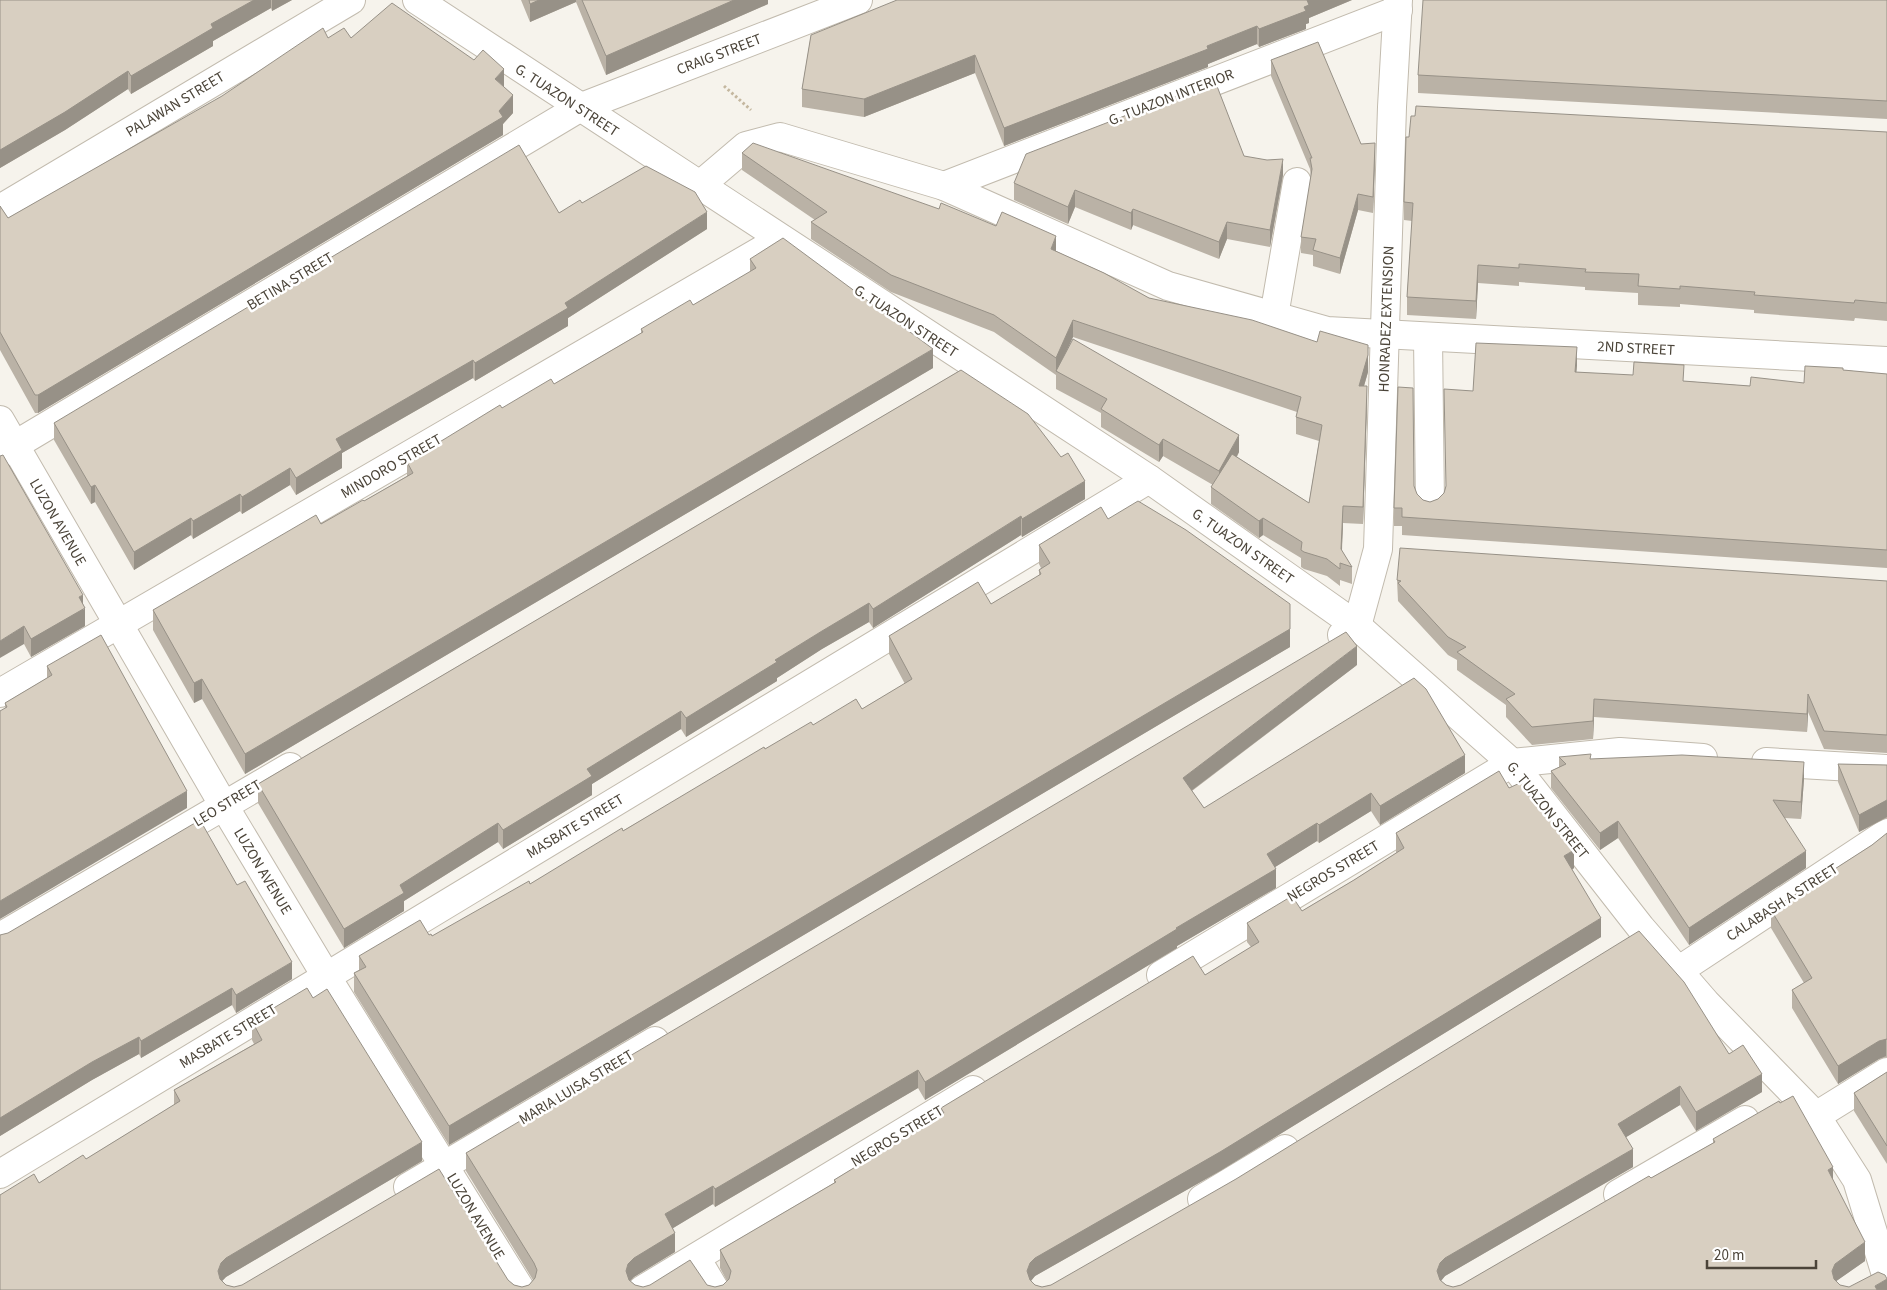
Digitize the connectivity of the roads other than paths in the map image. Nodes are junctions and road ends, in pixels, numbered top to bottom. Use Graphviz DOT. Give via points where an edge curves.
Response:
graph roads {
  1 [pos="351,0"];
  2 [pos="416,0"];
  3 [pos="858,0"];
  4 [pos="1398,5"];
  5 [pos="579,108"];
  6 [pos="1297,182"];
  7 [pos="699,186"];
  8 [pos="944,186"];
  9 [pos="0,209"];
  10 [pos="781,239"];
  11 [pos="1274,316"];
  12 [pos="1385,334"];
  13 [pos="1428,336"];
  14 [pos="1887,361"];
  15 [pos="971,364"];
  16 [pos="946,380"];
  17 [pos="0,420"];
  18 [pos="7,450"];
  19 [pos="1149,479"];
  20 [pos="1430,504"];
  21 [pos="1378,549"];
  22 [pos="1407,551"];
  23 [pos="117,625"];
  24 [pos="1357,626"];
  25 [pos="1318,649"];
  26 [pos="0,693"];
  27 [pos="310,755"];
  28 [pos="1512,763"];
  29 [pos="1887,769"];
  30 [pos="224,806"];
  31 [pos="1887,832"];
  32 [pos="1641,928"];
  33 [pos="0,937"];
  34 [pos="1618,945"];
  35 [pos="1678,971"];
  36 [pos="326,976"];
  37 [pos="1138,990"];
  38 [pos="679,1027"];
  39 [pos="1887,1072"];
  40 [pos="993,1077"];
  41 [pos="1794,1092"];
  42 [pos="1816,1116"];
  43 [pos="1304,1137"];
  44 [pos="445,1165"];
  45 [pos="0,1174"];
  46 [pos="384,1201"];
  47 [pos="1598,1206"];
  48 [pos="1178,1213"];
  49 [pos="696,1258"];
  50 [pos="1878,1276"];
  51 [pos="521,1290"];
  52 [pos="642,1290"];
  53 [pos="715,1290"];
  1 -- 9 [label="street, PALAWAN STREET"];
  2 -- 5 [label="street, G. TUAZON STREET"];
  3 -- 5 [label="street, CRAIG STREET"];
  4 -- 8 [label="street, G. TUAZON INTERIOR"];
  4 -- 12 [label="street, HONRADEZ EXTENSION" via="1405,108"];
  5 -- 7 [label="street, G. TUAZON STREET"];
  5 -- 18 [label="street, BETINA STREET"];
  6 -- 11 [label="street"];
  7 -- 8 [label="street" via="746,146 780,137"];
  7 -- 10 [label="street, G. TUAZON STREET"];
  8 -- 11 [label="street" via="1168,286"];
  10 -- 15 [label="street, G. TUAZON STREET"];
  10 -- 23 [label="street, MINDORO STREET"];
  11 -- 12 [label="street" via="1327,331"];
  12 -- 13 [label="street, 2ND STREET"];
  12 -- 21 [label="street, HONRADEZ EXTENSION"];
  13 -- 14 [label="street, 2ND STREET"];
  13 -- 20 [label="street"];
  15 -- 16 [label="street"];
  15 -- 19 [label="street, G. TUAZON STREET"];
  17 -- 18 [label="street, LUZON AVENUE"];
  18 -- 23 [label="street, LUZON AVENUE"];
  19 -- 24 [label="street, G. TUAZON STREET"];
  19 -- 36 [label="street, MASBATE STREET"];
  21 -- 22 [label="street"];
  21 -- 24 [label="street, HONRADEZ EXTENSION"];
  23 -- 26 [label="street, MINDORO STREET"];
  23 -- 30 [label="street, LUZON AVENUE"];
  24 -- 25 [label="street"];
  24 -- 28 [label="street, G. TUAZON STREET"];
  27 -- 30 [label="street, LEO STREET"];
  28 -- 29 [label="street" via="1620,752"];
  28 -- 32 [label="street, G. TUAZON STREET"];
  28 -- 37 [label="street, NEGROS STREET"];
  30 -- 33 [label="street, LEO STREET"];
  30 -- 36 [label="street, LUZON AVENUE"];
  31 -- 35 [label="street, CALABASH A STREET"];
  32 -- 34 [label="street"];
  32 -- 35 [label="street, G. TUAZON STREET"];
  35 -- 41 [label="street, G. TUAZON STREET"];
  36 -- 44 [label="street, LUZON AVENUE"];
  36 -- 45 [label="street, MASBATE STREET"];
  38 -- 44 [label="street, MARIA LUISA STREET"];
  39 -- 42 [label="street"];
  40 -- 49 [label="street, NEGROS STREET"];
  41 -- 42 [label="street, G. TUAZON STREET"];
  41 -- 47 [label="street"];
  42 -- 50 [label="street, G. TUAZON STREET" via="1856,1180"];
  43 -- 48 [label="street"];
  44 -- 46 [label="street, MARIA LUISA STREET"];
  44 -- 51 [label="street, LUZON AVENUE"];
  49 -- 52 [label="street, NEGROS STREET"];
  49 -- 53 [label="street"];
}
